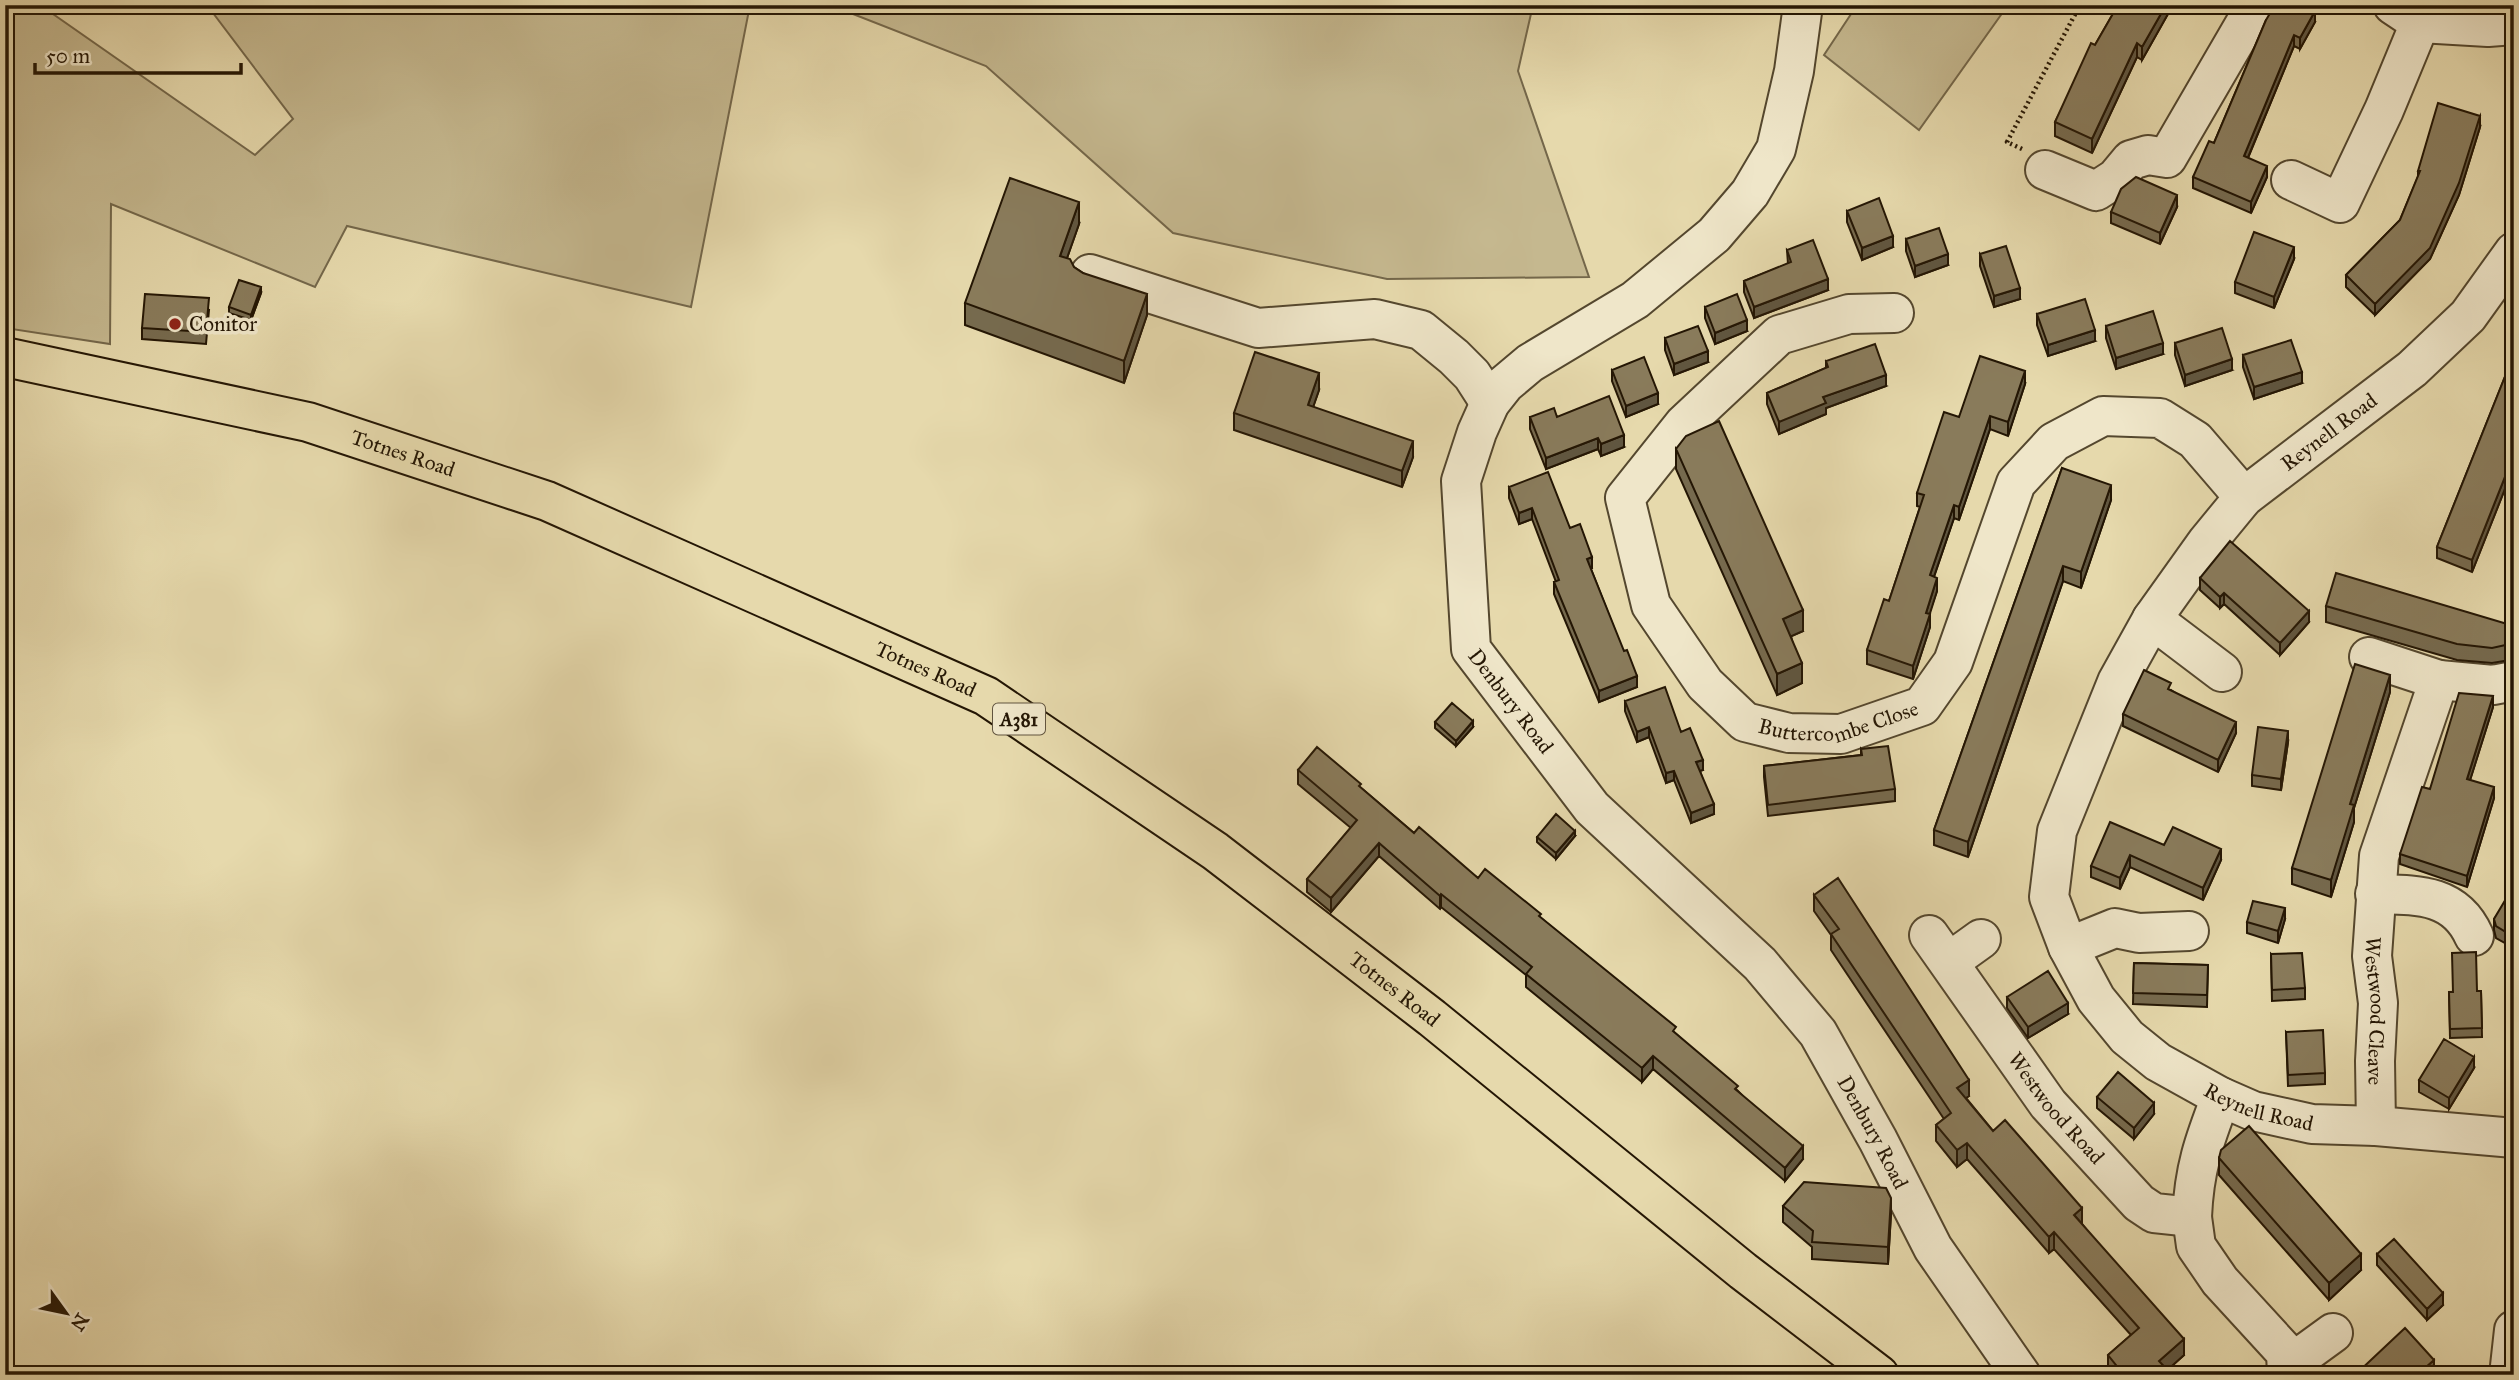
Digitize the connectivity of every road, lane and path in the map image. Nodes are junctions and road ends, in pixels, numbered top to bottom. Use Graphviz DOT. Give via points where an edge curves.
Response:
graph roads {
  1 [pos="1803,5"];
  2 [pos="2080,5"];
  3 [pos="2256,5"];
  4 [pos="2407,14"];
  5 [pos="2514,25"];
  6 [pos="2045,170"];
  7 [pos="2291,180"];
  8 [pos="2514,252"];
  9 [pos="1090,274"];
  10 [pos="1894,313"];
  11 [pos="5,357"];
  12 [pos="1490,403"];
  13 [pos="2244,497"];
  14 [pos="2152,619"];
  15 [pos="2370,657"];
  16 [pos="2222,672"];
  17 [pos="2438,680"];
  18 [pos="2514,681"];
  19 [pos="2375,894"];
  20 [pos="2189,932"];
  21 [pos="2474,936"];
  22 [pos="1981,939"];
  23 [pos="2068,947"];
  24 [pos="2221,1097"];
  25 [pos="2376,1126"];
  26 [pos="2514,1138"];
  27 [pos="2192,1217"];
  28 [pos="2333,1333"];
  29 [pos="2286,1364"];
  30 [pos="1879,1375"];
  31 [pos="2021,1375"];
  1 -- 12 [label="street, Denbury Road" via="1776,149 1750,192 1714,235 1635,300 1530,363"];
  2 -- 6 [label="path" via="2007,142 2050,162"];
  3 -- 6 [label="street" via="2166,158 2148,155 2131,160 2116,178 2096,191"];
  4 -- 5 [label="street" via="2488,27"];
  4 -- 7 [label="street" via="2384,110 2340,203"];
  8 -- 13 [label="street, Reynell Road" via="2468,317 2412,369"];
  9 -- 12 [label="street" via="1258,328 1375,319 1421,330 1472,375"];
  10 -- 13 [label="street, Buttercombe Close" via="1849,314 1779,335 1684,424 1625,498 1651,605 1705,684 1745,722 1789,733 1841,734 1922,706 1953,662 2016,483 2054,442 2104,416 2160,418 2195,440"];
  11 -- 30 [label="main road, Totnes Road / A381" via="308,422 547,501 986,696 1215,851"];
  12 -- 31 [label="street, Denbury Road" via="1461,481 1471,649 1592,808 1760,964 1818,1033 1933,1248"];
  13 -- 14 [label="street, Reynell Road"];
  14 -- 16 [label="street"];
  14 -- 23 [label="street, Reynell Road" via="2117,682 2057,831 2049,897"];
  15 -- 17 [label="street"];
  17 -- 18 [label="street" via="2493,685"];
  17 -- 19 [label="street, Westwood Cleave" via="2379,856"];
  19 -- 21 [label="street" via="2441,901 2466,918"];
  19 -- 25 [label="street, Westwood Cleave"];
  20 -- 23 [label="street" via="2139,933 2115,928"];
  22 -- 27 [label="street, Westwood Road" via="1939,949 2048,1104 2139,1203 2154,1213"];
  23 -- 24 [label="street, Reynell Road" via="2096,999 2127,1037 2158,1062"];
  24 -- 25 [label="street, Reynell Road" via="2253,1111 2312,1124"];
  24 -- 27 [label="street" via="2194,1180"];
  25 -- 26 [label="street, Reynell Road"];
  27 -- 29 [label="street" via="2196,1245"];
  28 -- 29 [label="street"];
}
